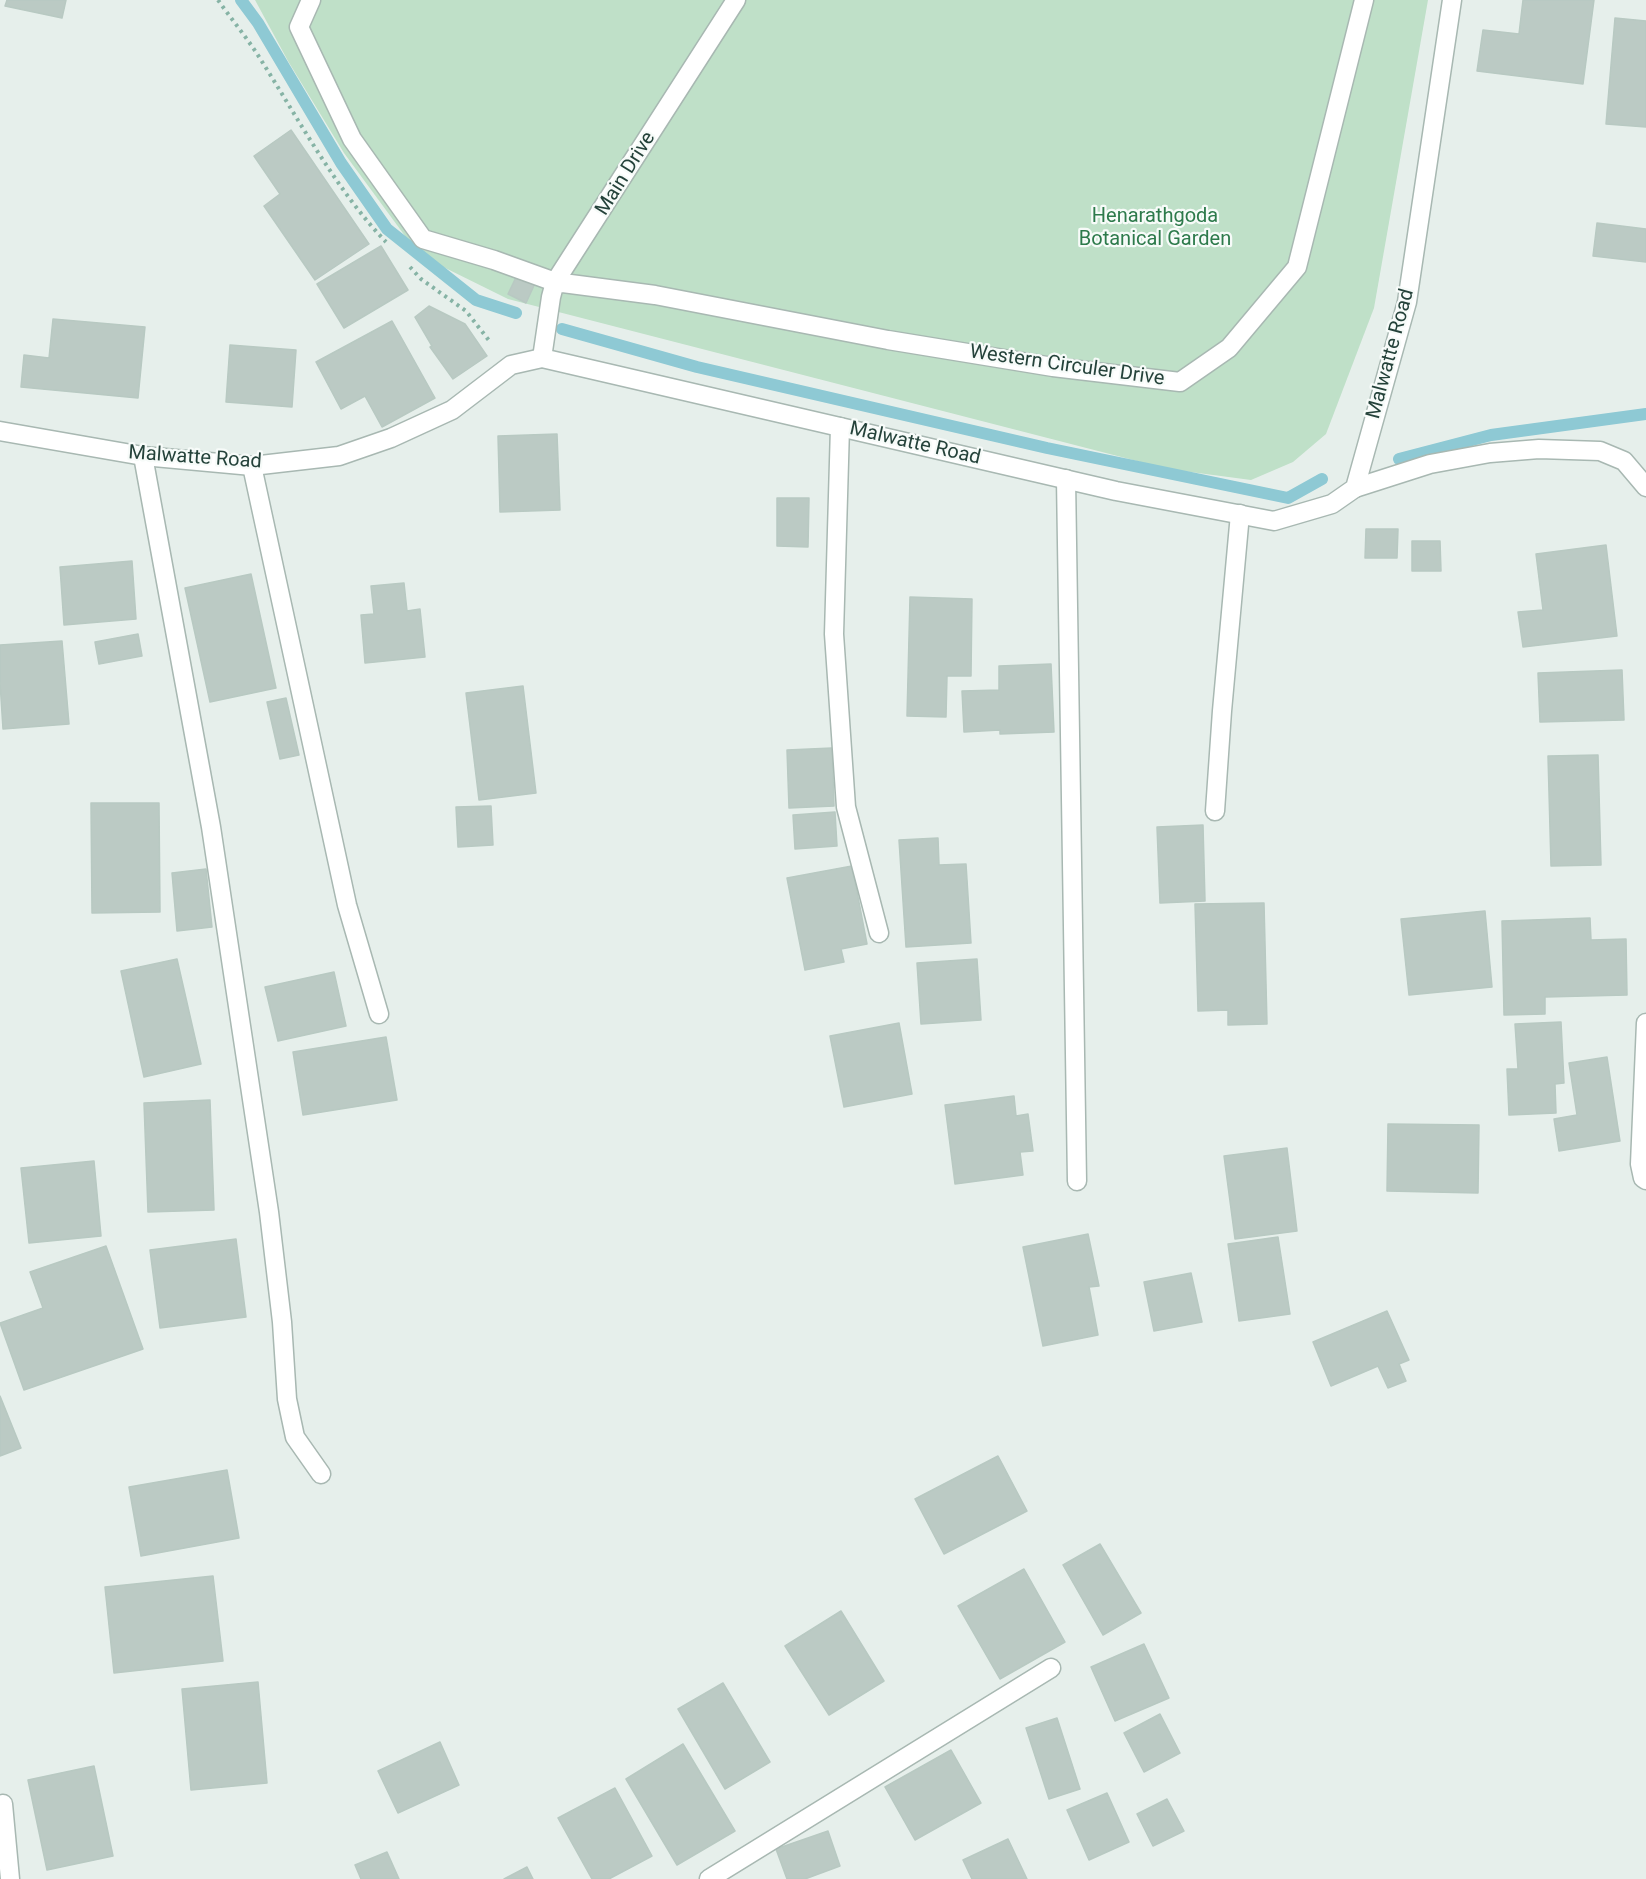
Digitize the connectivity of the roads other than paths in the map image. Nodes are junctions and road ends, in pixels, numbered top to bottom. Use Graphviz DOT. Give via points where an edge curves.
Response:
graph roads {
  1 [pos="311,0"];
  2 [pos="736,0"];
  3 [pos="1364,0"];
  4 [pos="1452,0"];
  5 [pos="555,282"];
  6 [pos="542,358"];
  7 [pos="840,427"];
  8 [pos="0,431"];
  9 [pos="143,456"];
  10 [pos="252,466"];
  11 [pos="1066,479"];
  12 [pos="1646,487"];
  13 [pos="1355,488"];
  14 [pos="1240,514"];
  15 [pos="1215,811"];
  16 [pos="879,933"];
  17 [pos="379,1014"];
  18 [pos="1646,1023"];
  19 [pos="1646,1180"];
  20 [pos="1077,1181"];
  21 [pos="321,1474"];
  22 [pos="1051,1668"];
  23 [pos="3,1804"];
  24 [pos="10,1879"];
  25 [pos="709,1879"];
  1 -- 5 [label="street, Western Circuler Drive" via="299,27 352,139 423,239"];
  2 -- 5 [label="street, Main Drive"];
  3 -- 5 [label="street, Western Circuler Drive" via="1298,267 1229,348 1180,382 1042,365 655,295"];
  4 -- 13 [label="street, Malwatte Road" via="1407,302"];
  5 -- 6 [label="street, Main Drive"];
  6 -- 7 [label="street, Malwatte Road"];
  6 -- 10 [label="street, Malwatte Road" via="511,365 452,410 391,438 339,456"];
  7 -- 11 [label="street, Malwatte Road"];
  7 -- 16 [label="street" via="834,634 846,807"];
  8 -- 9 [label="street, Malwatte Road"];
  9 -- 10 [label="street, Malwatte Road"];
  9 -- 21 [label="street" via="216,862 269,1212 287,1399 296,1437"];
  10 -- 17 [label="street" via="347,905"];
  11 -- 14 [label="street, Malwatte Road"];
  11 -- 20 [label="street"];
  12 -- 13 [label="street" via="1624,461 1600,451 1539,449 1430,464"];
  13 -- 14 [label="street, Malwatte Road" via="1332,504 1274,521"];
  14 -- 15 [label="street"];
  18 -- 19 [label="street" via="1640,1164"];
  22 -- 25 [label="street"];
  23 -- 24 [label="street"];
}
